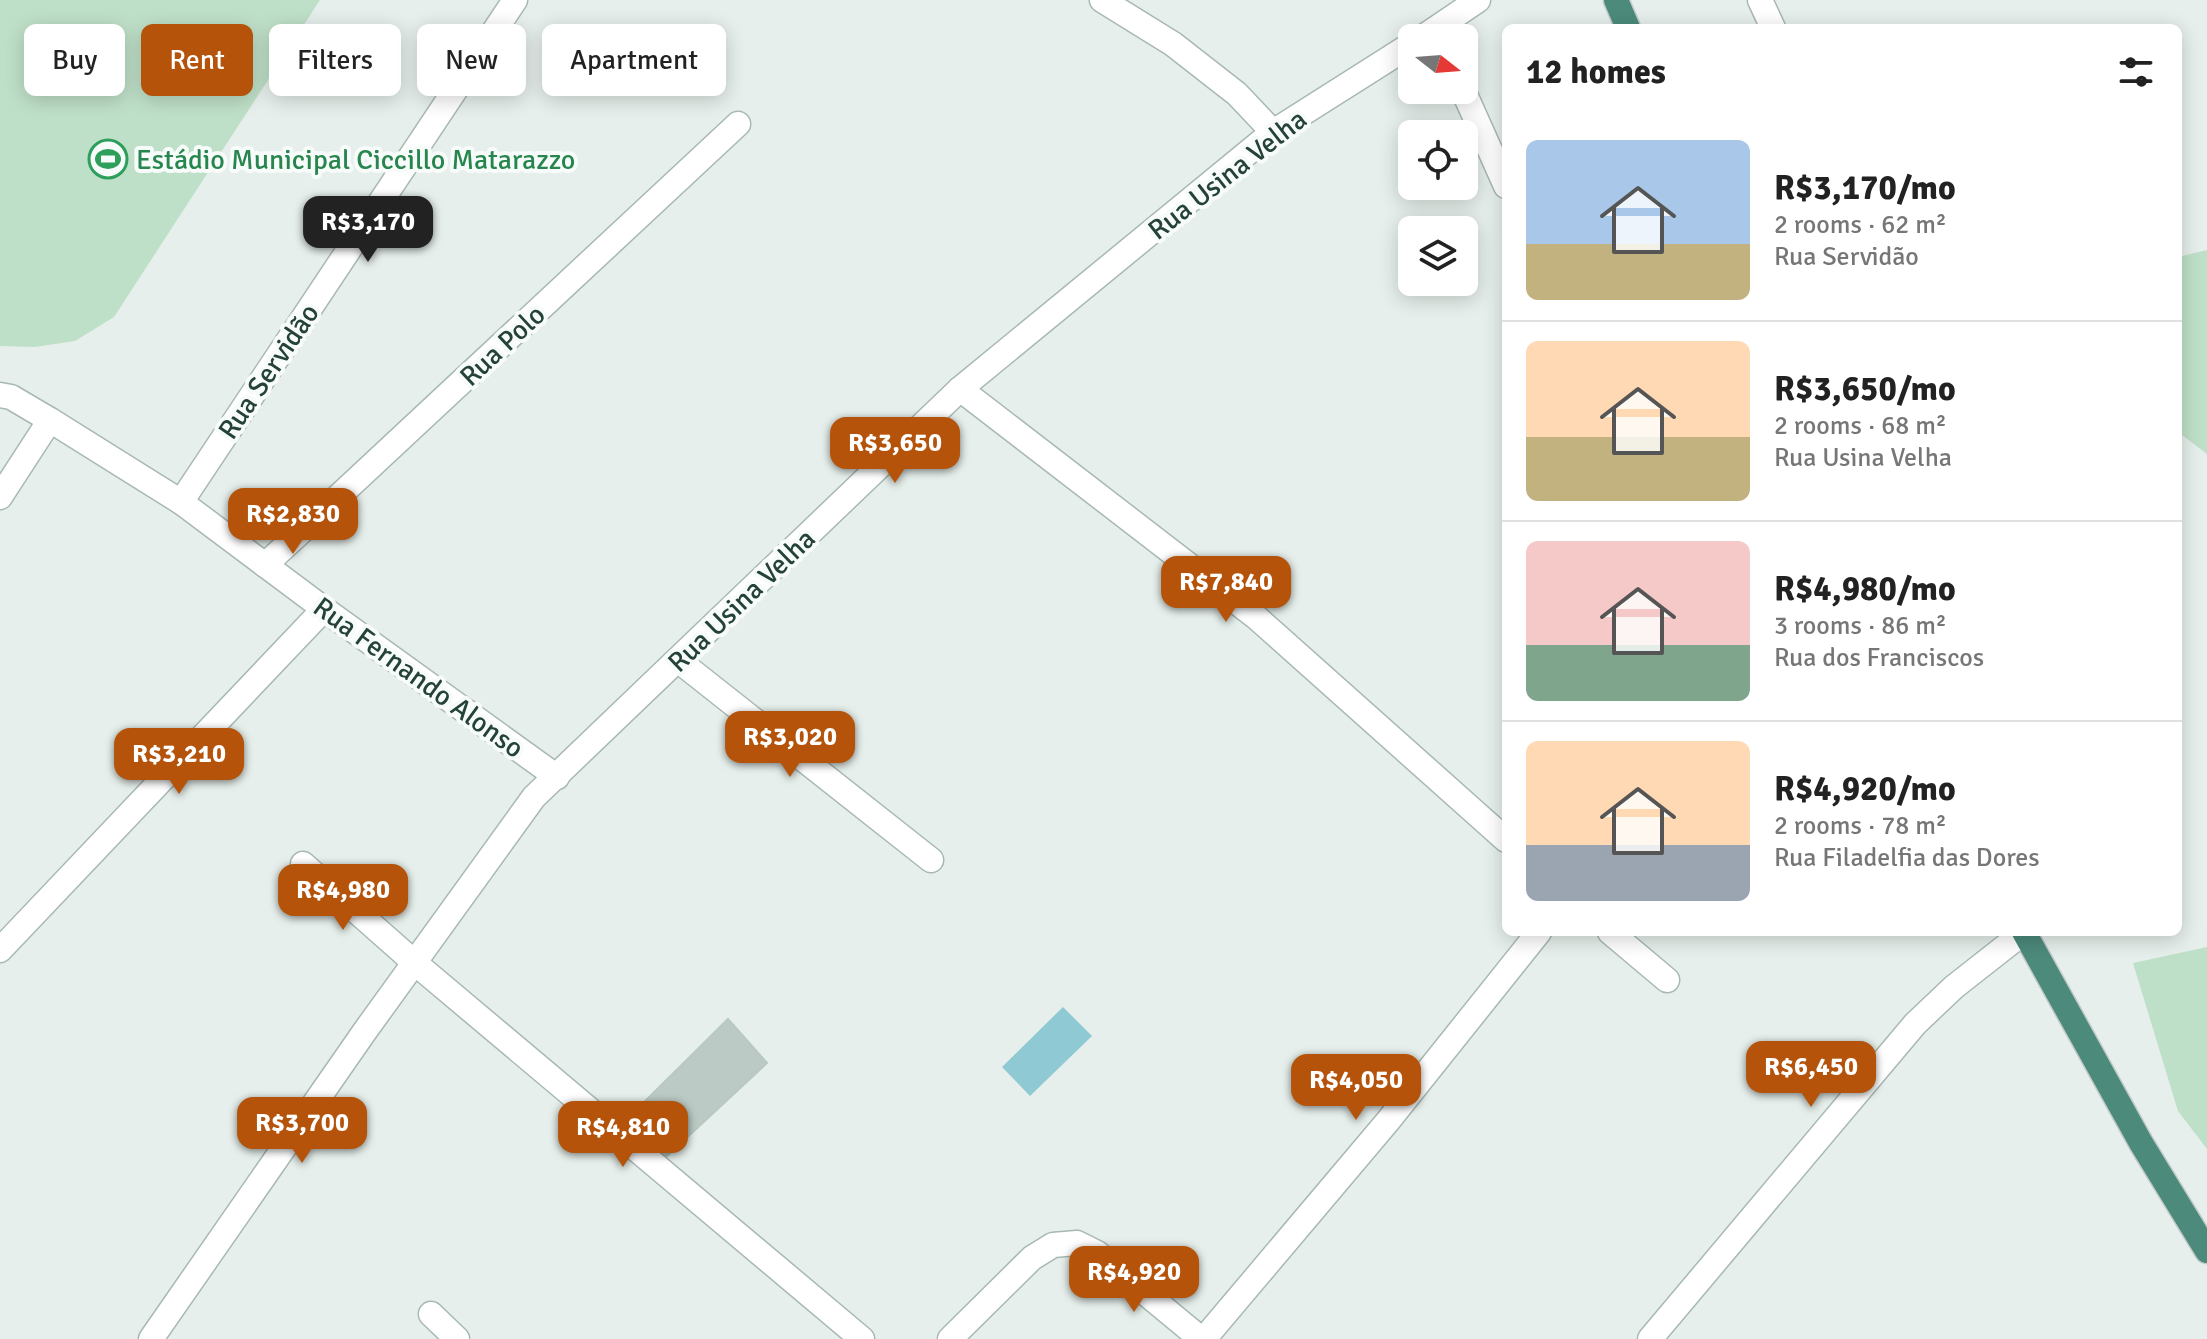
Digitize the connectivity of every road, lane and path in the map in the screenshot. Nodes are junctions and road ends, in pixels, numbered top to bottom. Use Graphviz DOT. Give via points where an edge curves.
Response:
graph roads {
  1 [pos="515,0"];
  2 [pos="1102,0"];
  3 [pos="1478,0"];
  4 [pos="1616,0"];
  5 [pos="1760,0"];
  6 [pos="1447,24"];
  7 [pos="1626,24"];
  8 [pos="1771,24"];
  9 [pos="1398,53"];
  10 [pos="1469,104"];
  11 [pos="738,124"];
  12 [pos="1273,132"];
  13 [pos="1502,177"];
  14 [pos="960,389"];
  15 [pos="0,395"];
  16 [pos="50,420"];
  17 [pos="0,497"];
  18 [pos="181,502"];
  19 [pos="265,565"];
  20 [pos="324,609"];
  21 [pos="679,661"];
  22 [pos="557,777"];
  23 [pos="1502,836"];
  24 [pos="931,860"];
  25 [pos="303,864"];
  26 [pos="1536,936"];
  27 [pos="1615,936"];
  28 [pos="2019,936"];
  29 [pos="2026,936"];
  30 [pos="0,950"];
  31 [pos="415,963"];
  32 [pos="1667,980"];
  33 [pos="2207,1251"];
  34 [pos="431,1314"];
  35 [pos="151,1339"];
  36 [pos="457,1339"];
  37 [pos="862,1339"];
  38 [pos="950,1339"];
  39 [pos="1203,1339"];
  40 [pos="1650,1339"];
  1 -- 18 [label="street, Rua Servidão"];
  2 -- 12 [label="street" via="1173,44 1237,94"];
  3 -- 6 [label="street"];
  4 -- 7 [label="highway"];
  5 -- 8 [label="street"];
  9 -- 12 [label="street, Rua Usina Velha"];
  10 -- 13 [label="street"];
  11 -- 19 [label="street, Rua Polo"];
  12 -- 14 [label="street, Rua Usina Velha"];
  14 -- 21 [label="street, Rua Usina Velha"];
  14 -- 23 [label="street" via="1256,617"];
  15 -- 16 [label="street, Rua Fernando Alonso"];
  16 -- 17 [label="street"];
  16 -- 18 [label="street, Rua Fernando Alonso"];
  18 -- 19 [label="street, Rua Fernando Alonso"];
  19 -- 20 [label="street, Rua Fernando Alonso"];
  20 -- 22 [label="street, Rua Fernando Alonso"];
  20 -- 30 [label="street"];
  21 -- 22 [label="street, Rua Usina Velha"];
  21 -- 24 [label="street"];
  22 -- 31 [label="street, Rua Usina Velha" via="534,797"];
  25 -- 31 [label="street"];
  26 -- 39 [label="street"];
  27 -- 32 [label="street"];
  28 -- 40 [label="street" via="1915,1024"];
  29 -- 33 [label="highway"];
  31 -- 35 [label="street, Rua Usina Velha"];
  31 -- 37 [label="street"];
  34 -- 36 [label="street"];
  38 -- 39 [label="street" via="1032,1258 1053,1245 1077,1243 1097,1253"];
}
